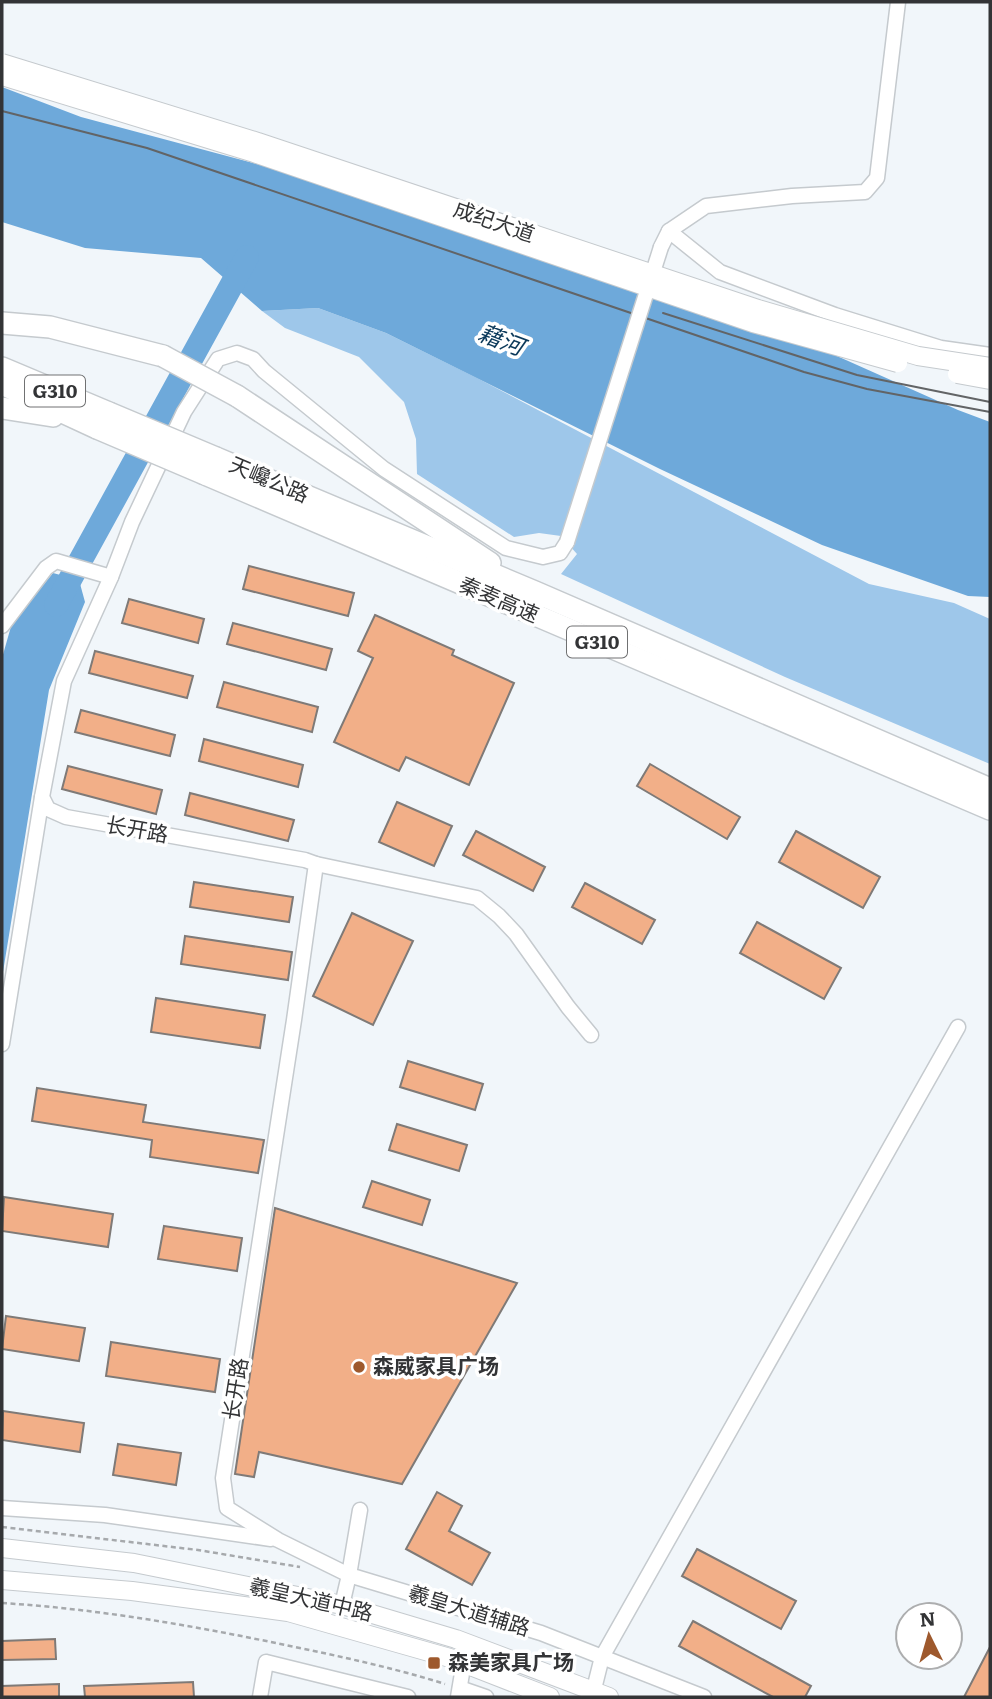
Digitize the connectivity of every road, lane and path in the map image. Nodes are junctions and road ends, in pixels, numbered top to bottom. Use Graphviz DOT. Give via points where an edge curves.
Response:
graph roads {
  1 [pos="898,2"];
  2 [pos="2,63"];
  3 [pos="2,76"];
  4 [pos="669,231"];
  5 [pos="2,323"];
  6 [pos="990,355"];
  7 [pos="990,367"];
  8 [pos="2,368"];
  9 [pos="990,380"];
  10 [pos="2,384"];
  11 [pos="2,408"];
  12 [pos="91,426"];
  13 [pos="111,577"];
  14 [pos="535,593"];
  15 [pos="2,625"];
  16 [pos="990,789"];
  17 [pos="41,797"];
  18 [pos="990,809"];
  19 [pos="316,864"];
  20 [pos="958,1027"];
  21 [pos="591,1035"];
  22 [pos="2,1044"];
  23 [pos="2,1508"];
  24 [pos="360,1510"];
  25 [pos="2,1527"];
  26 [pos="278,1540"];
  27 [pos="2,1548"];
  28 [pos="307,1568"];
  29 [pos="349,1575"];
  30 [pos="2,1580"];
  31 [pos="2,1603"];
  32 [pos="342,1605"];
  33 [pos="467,1644"];
  34 [pos="602,1657"];
  35 [pos="465,1663"];
  36 [pos="459,1693"];
  37 [pos="598,1696"];
  38 [pos="260,1697"];
  39 [pos="408,1697"];
  40 [pos="486,1697"];
  41 [pos="550,1697"];
  42 [pos="705,1697"];
  1 -- 4 [label="street" via="877,178 865,192 706,206"];
  2 -- 7 [label="main road, 成纪大道, bridge" via="258,142 758,309 918,356"];
  3 -- 9 [label="main road, 成纪大道, bridge" via="254,153 753,323 918,368"];
  4 -- 6 [label="street" via="720,272 941,348"];
  4 -- 13 [label="street, bridge" via="560,554 543,557 506,548 384,469 253,359 237,353 218,359 184,412"];
  5 -- 14 [label="highway, bridge" via="50,327 163,356 237,396"];
  8 -- 14 [label="highway, 天巉公路 / G310, bridge"];
  10 -- 12 [label="highway, G310"];
  11 -- 12 [label="highway"];
  12 -- 18 [label="highway, 秦麦高速 / G310, bridge"];
  13 -- 15 [label="street" via="56,561"];
  13 -- 17 [label="street" via="64,681"];
  14 -- 16 [label="highway, 秦麦高速 / G310"];
  17 -- 19 [label="street, 长开路" via="48,809 65,817"];
  17 -- 22 [label="street"];
  19 -- 21 [label="street" via="477,898 516,934"];
  19 -- 26 [label="street, 长开路" via="223,1478 227,1508"];
  20 -- 34 [label="street"];
  23 -- 26 [label="street" via="105,1514"];
  24 -- 29 [label="street"];
  25 -- 28 [label="path"];
  26 -- 29 [label="street, 长开路"];
  27 -- 32 [label="main road, 羲皇大道中路" via="134,1563"];
  29 -- 32 [label="street"];
  29 -- 34 [label="street, 羲皇大道辅路" via="541,1633"];
  30 -- 35 [label="main road, 羲皇大道中路" via="132,1591 288,1612"];
  31 -- 36 [label="path" via="74,1608 231,1633 394,1668"];
  32 -- 33 [label="main road, 羲皇大道中路"];
  33 -- 35 [label="street"];
  33 -- 37 [label="main road, 羲皇大道中路"];
  34 -- 37 [label="street"];
  34 -- 42 [label="street, 羲皇大道辅路"];
  35 -- 36 [label="street"];
  35 -- 41 [label="main road, 羲皇大道中路"];
  36 -- 40 [label="street"];
  38 -- 39 [label="street" via="266,1662"];
}
